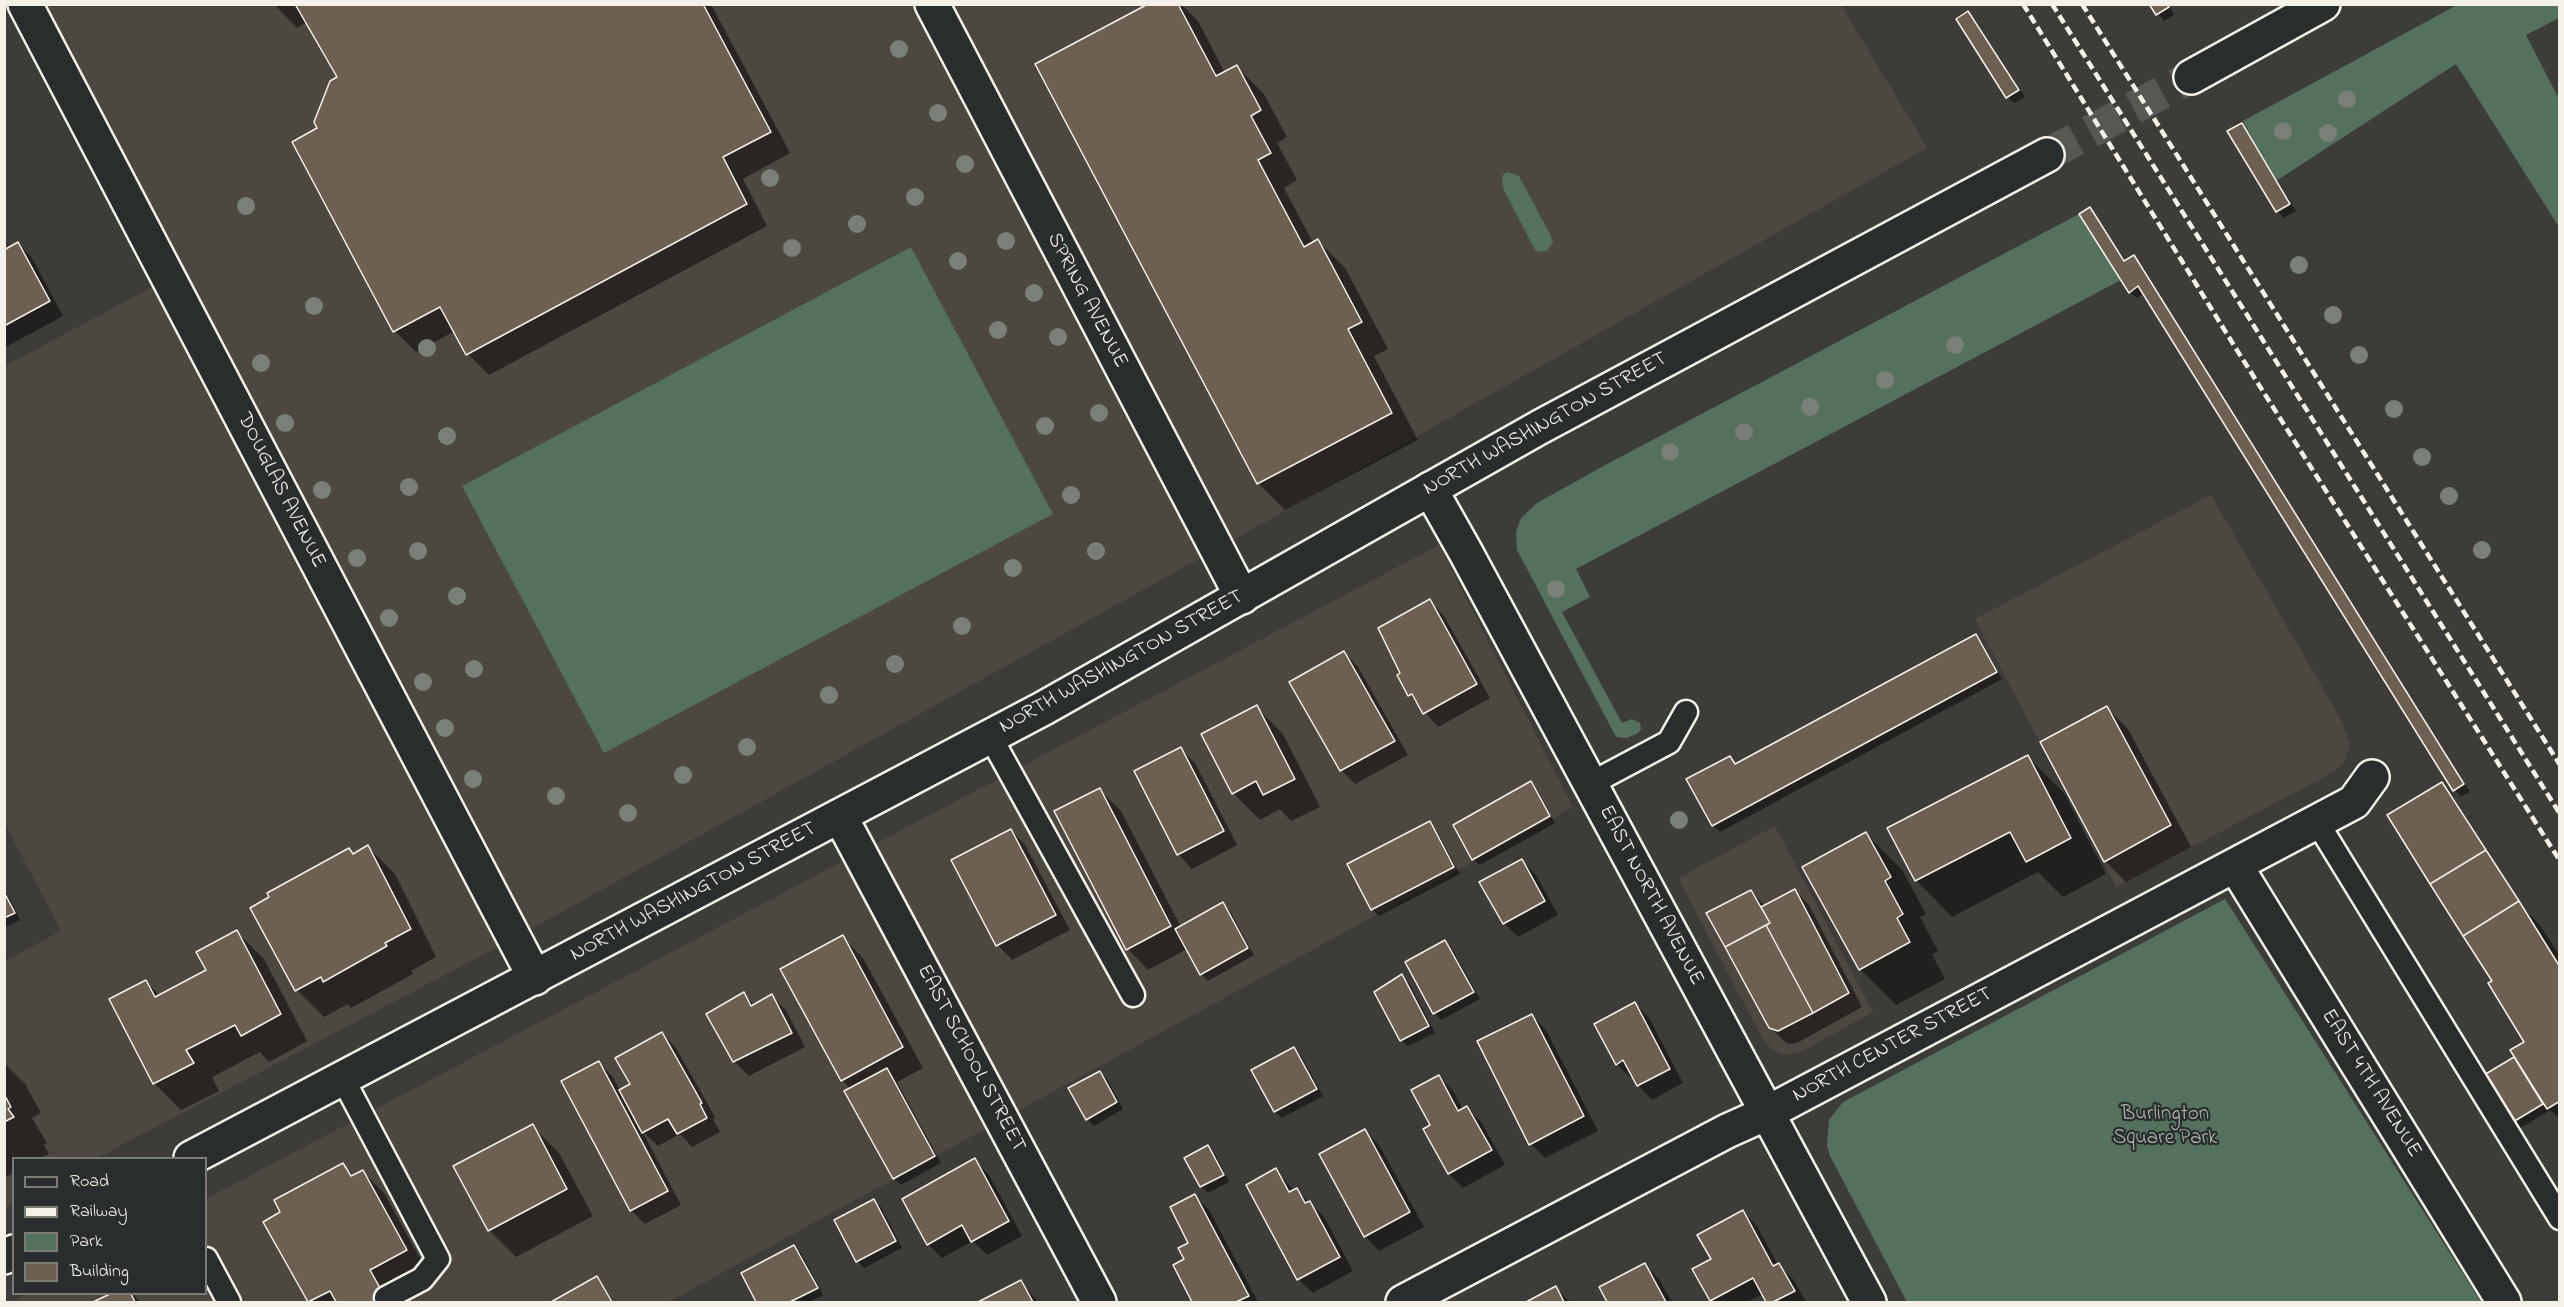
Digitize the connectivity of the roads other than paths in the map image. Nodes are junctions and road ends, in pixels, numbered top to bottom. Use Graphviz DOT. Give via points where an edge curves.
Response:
graph roads {
  1 [pos="26,4"];
  2 [pos="932,4"];
  3 [pos="2323,4"];
  4 [pos="2191,76"];
  5 [pos="2047,155"];
  6 [pos="1430,489"];
  7 [pos="1242,597"];
  8 [pos="1686,712"];
  9 [pos="990,736"];
  10 [pos="2372,777"];
  11 [pos="1590,784"];
  12 [pos="840,816"];
  13 [pos="2317,822"];
  14 [pos="2235,865"];
  15 [pos="534,978"];
  16 [pos="1133,995"];
  17 [pos="343,1079"];
  18 [pos="1767,1113"];
  19 [pos="193,1157"];
  20 [pos="2559,1218"];
  21 [pos="207,1261"];
  22 [pos="386,1298"];
  23 [pos="229,1302"];
  24 [pos="1099,1302"];
  25 [pos="1404,1302"];
  26 [pos="1869,1302"];
  27 [pos="2504,1302"];
  1 -- 15 [label="street, DOUGLAS AVENUE"];
  2 -- 7 [label="street, SPRING AVENUE"];
  3 -- 4 [label="street"];
  5 -- 6 [label="street, NORTH WASHINGTON STREET"];
  6 -- 7 [label="street, NORTH WASHINGTON STREET"];
  6 -- 11 [label="street, EAST NORTH AVENUE"];
  7 -- 9 [label="street, NORTH WASHINGTON STREET"];
  8 -- 11 [label="lane" via="1669,742"];
  9 -- 12 [label="street, NORTH WASHINGTON STREET"];
  9 -- 16 [label="lane"];
  10 -- 13 [label="street, NORTH CENTER STREET" via="2354,802"];
  11 -- 18 [label="street, EAST NORTH AVENUE"];
  12 -- 15 [label="street, NORTH WASHINGTON STREET"];
  12 -- 24 [label="street, EAST SCHOOL STREET"];
  13 -- 14 [label="street, NORTH CENTER STREET"];
  13 -- 20 [label="lane"];
  14 -- 18 [label="street, NORTH CENTER STREET"];
  14 -- 27 [label="street, EAST 4TH AVENUE"];
  15 -- 17 [label="street, NORTH WASHINGTON STREET"];
  17 -- 19 [label="street, NORTH WASHINGTON STREET"];
  17 -- 22 [label="lane" via="438,1259 422,1279"];
  18 -- 25 [label="street, NORTH CENTER STREET"];
  18 -- 26 [label="street, EAST NORTH AVENUE"];
  21 -- 23 [label="lane"];
}
